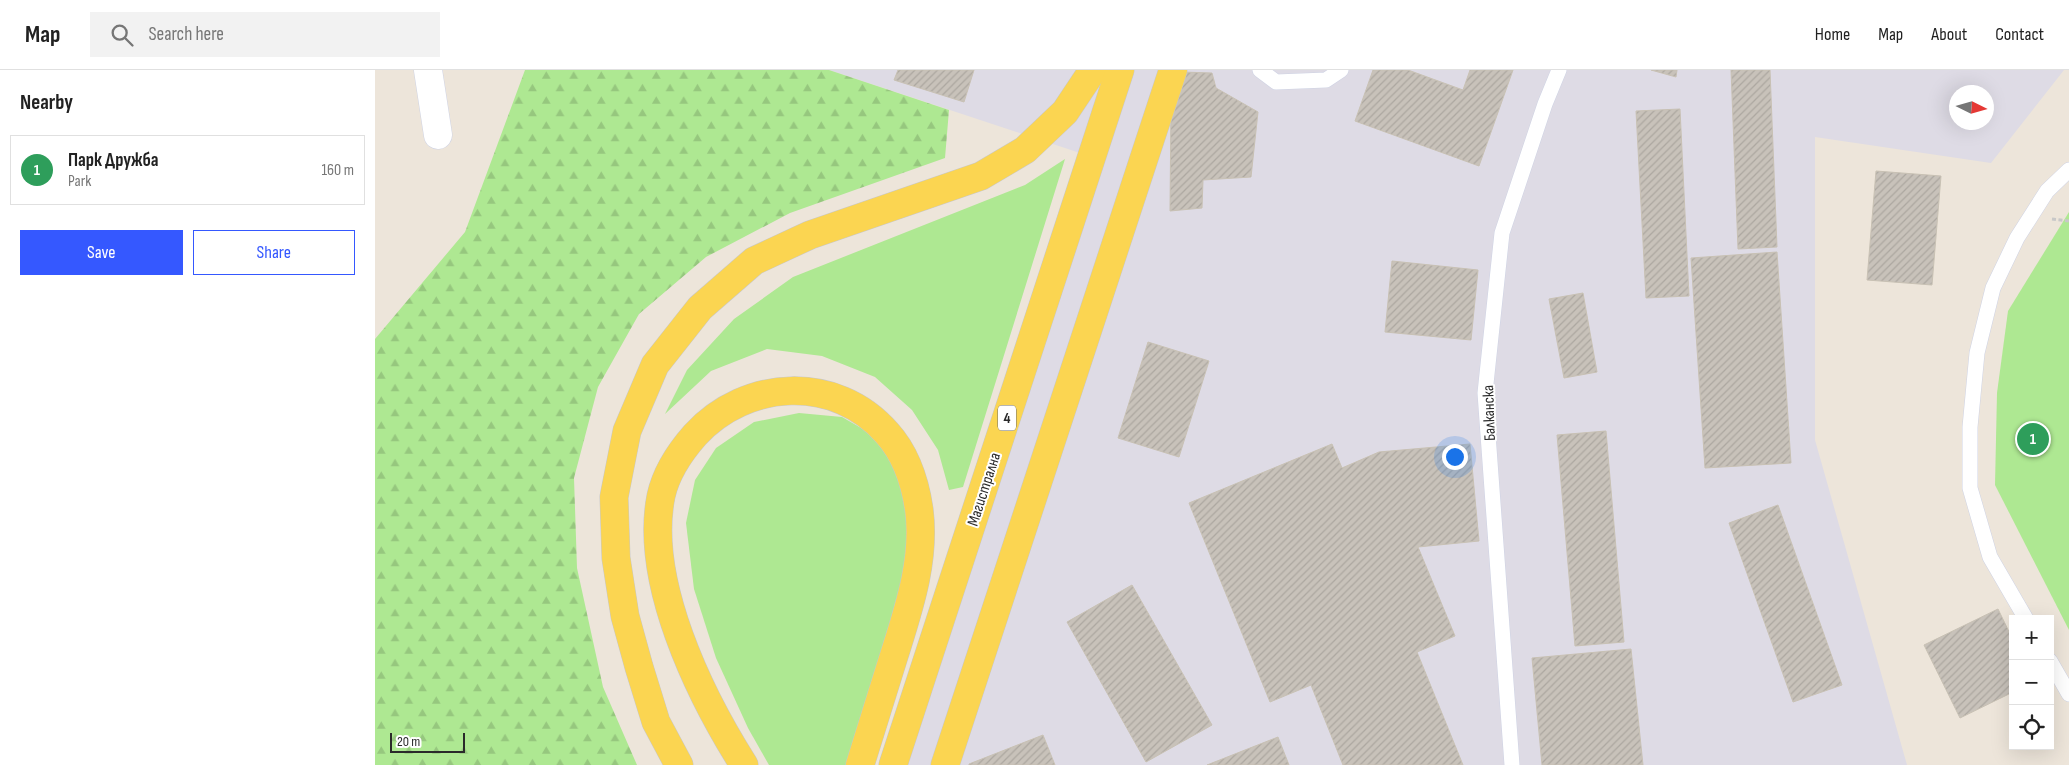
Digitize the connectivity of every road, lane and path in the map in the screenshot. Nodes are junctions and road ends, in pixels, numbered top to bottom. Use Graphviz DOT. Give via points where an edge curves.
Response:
graph roads {
  1 [pos="428,70"];
  2 [pos="1093,70"];
  3 [pos="1121,70"];
  4 [pos="1173,70"];
  5 [pos="1260,70"];
  6 [pos="1341,70"];
  7 [pos="1559,70"];
  8 [pos="1327,75"];
  9 [pos="438,135"];
  10 [pos="2069,170"];
  11 [pos="2024,615"];
  12 [pos="2054,668"];
  13 [pos="2069,694"];
  14 [pos="679,765"];
  15 [pos="743,765"];
  16 [pos="860,765"];
  17 [pos="893,765"];
  18 [pos="945,765"];
  19 [pos="1512,765"];
  1 -- 9 [label="street"];
  2 -- 14 [label="main road" via="1065,112 1025,150 981,176 810,234 754,262 700,308 655,365 627,432 614,497 616,558 625,616 639,667 656,722"];
  3 -- 17 [label="main road, Магистрална / 4"];
  4 -- 18 [label="main road"];
  5 -- 8 [label="lane" via="1275,82"];
  6 -- 8 [label="lane"];
  7 -- 19 [label="lane, Балканска" via="1502,233 1485,393"];
  10 -- 11 [label="lane" via="2047,191 2017,238 1993,288 1977,353 1970,488 1990,558"];
  12 -- 13 [label="lane"];
  15 -- 16 [label="main road" via="717,723 671,613 658,536 661,495 684,448 709,422 723,411 765,393 793,391 818,393 869,415 902,454 912,478 919,510 920,547 915,580"];
}
